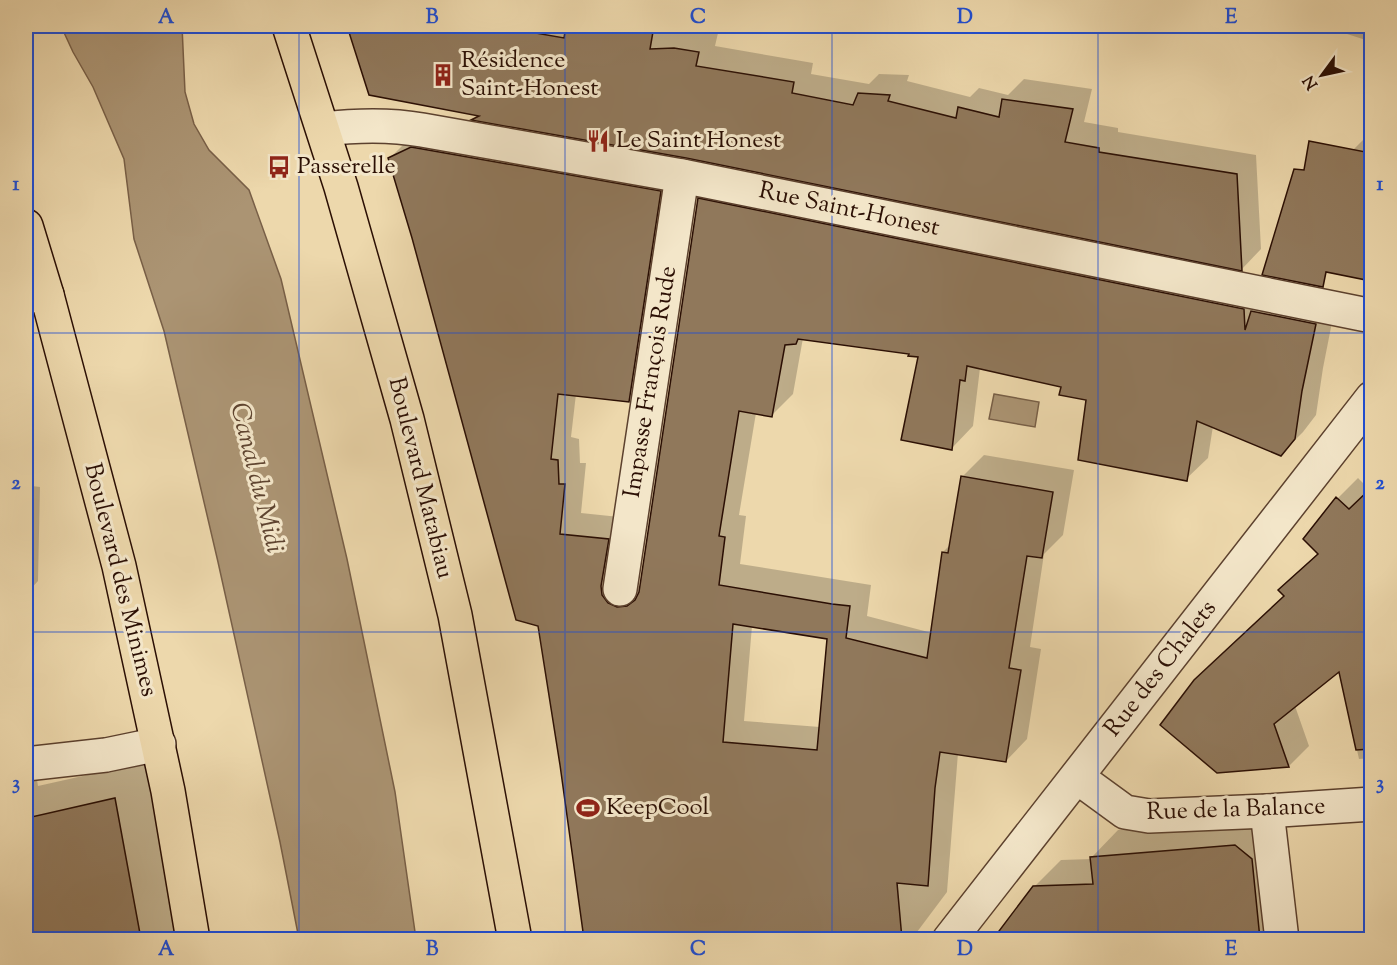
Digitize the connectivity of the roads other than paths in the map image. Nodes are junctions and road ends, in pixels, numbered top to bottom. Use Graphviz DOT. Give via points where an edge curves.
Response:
graph roads {
  1 [pos="289,26"];
  2 [pos="323,129"];
  3 [pos="682,176"];
  4 [pos="26,226"];
  5 [pos="36,296"];
  6 [pos="1371,316"];
  7 [pos="1371,398"];
  8 [pos="620,589"];
  9 [pos="159,744"];
  10 [pos="26,764"];
  11 [pos="1077,777"];
  12 [pos="1371,804"];
  13 [pos="1267,811"];
  14 [pos="193,939"];
  15 [pos="515,939"];
  16 [pos="949,939"];
  17 [pos="1282,939"];
  1 -- 2 [label="main road, Boulevard Matabiau"];
  2 -- 3 [label="street, Rue Saint-Honest" via="402,126"];
  2 -- 15 [label="main road, Boulevard Matabiau" via="407,419 455,615"];
  3 -- 6 [label="street, Rue Saint-Honest"];
  3 -- 8 [label="street, Impasse François Rude"];
  4 -- 5 [label="main road, Boulevard des Minimes"];
  5 -- 9 [label="main road, Boulevard des Minimes" via="119,566"];
  7 -- 11 [label="street, Rue des Chalets"];
  9 -- 10 [label="street"];
  9 -- 14 [label="main road, Boulevard des Minimes"];
  11 -- 13 [label="street, Rue de la Balance" via="1125,812 1149,816"];
  11 -- 16 [label="street, Rue des Chalets"];
  12 -- 13 [label="street, Rue de la Balance"];
  13 -- 17 [label="street"];
}
